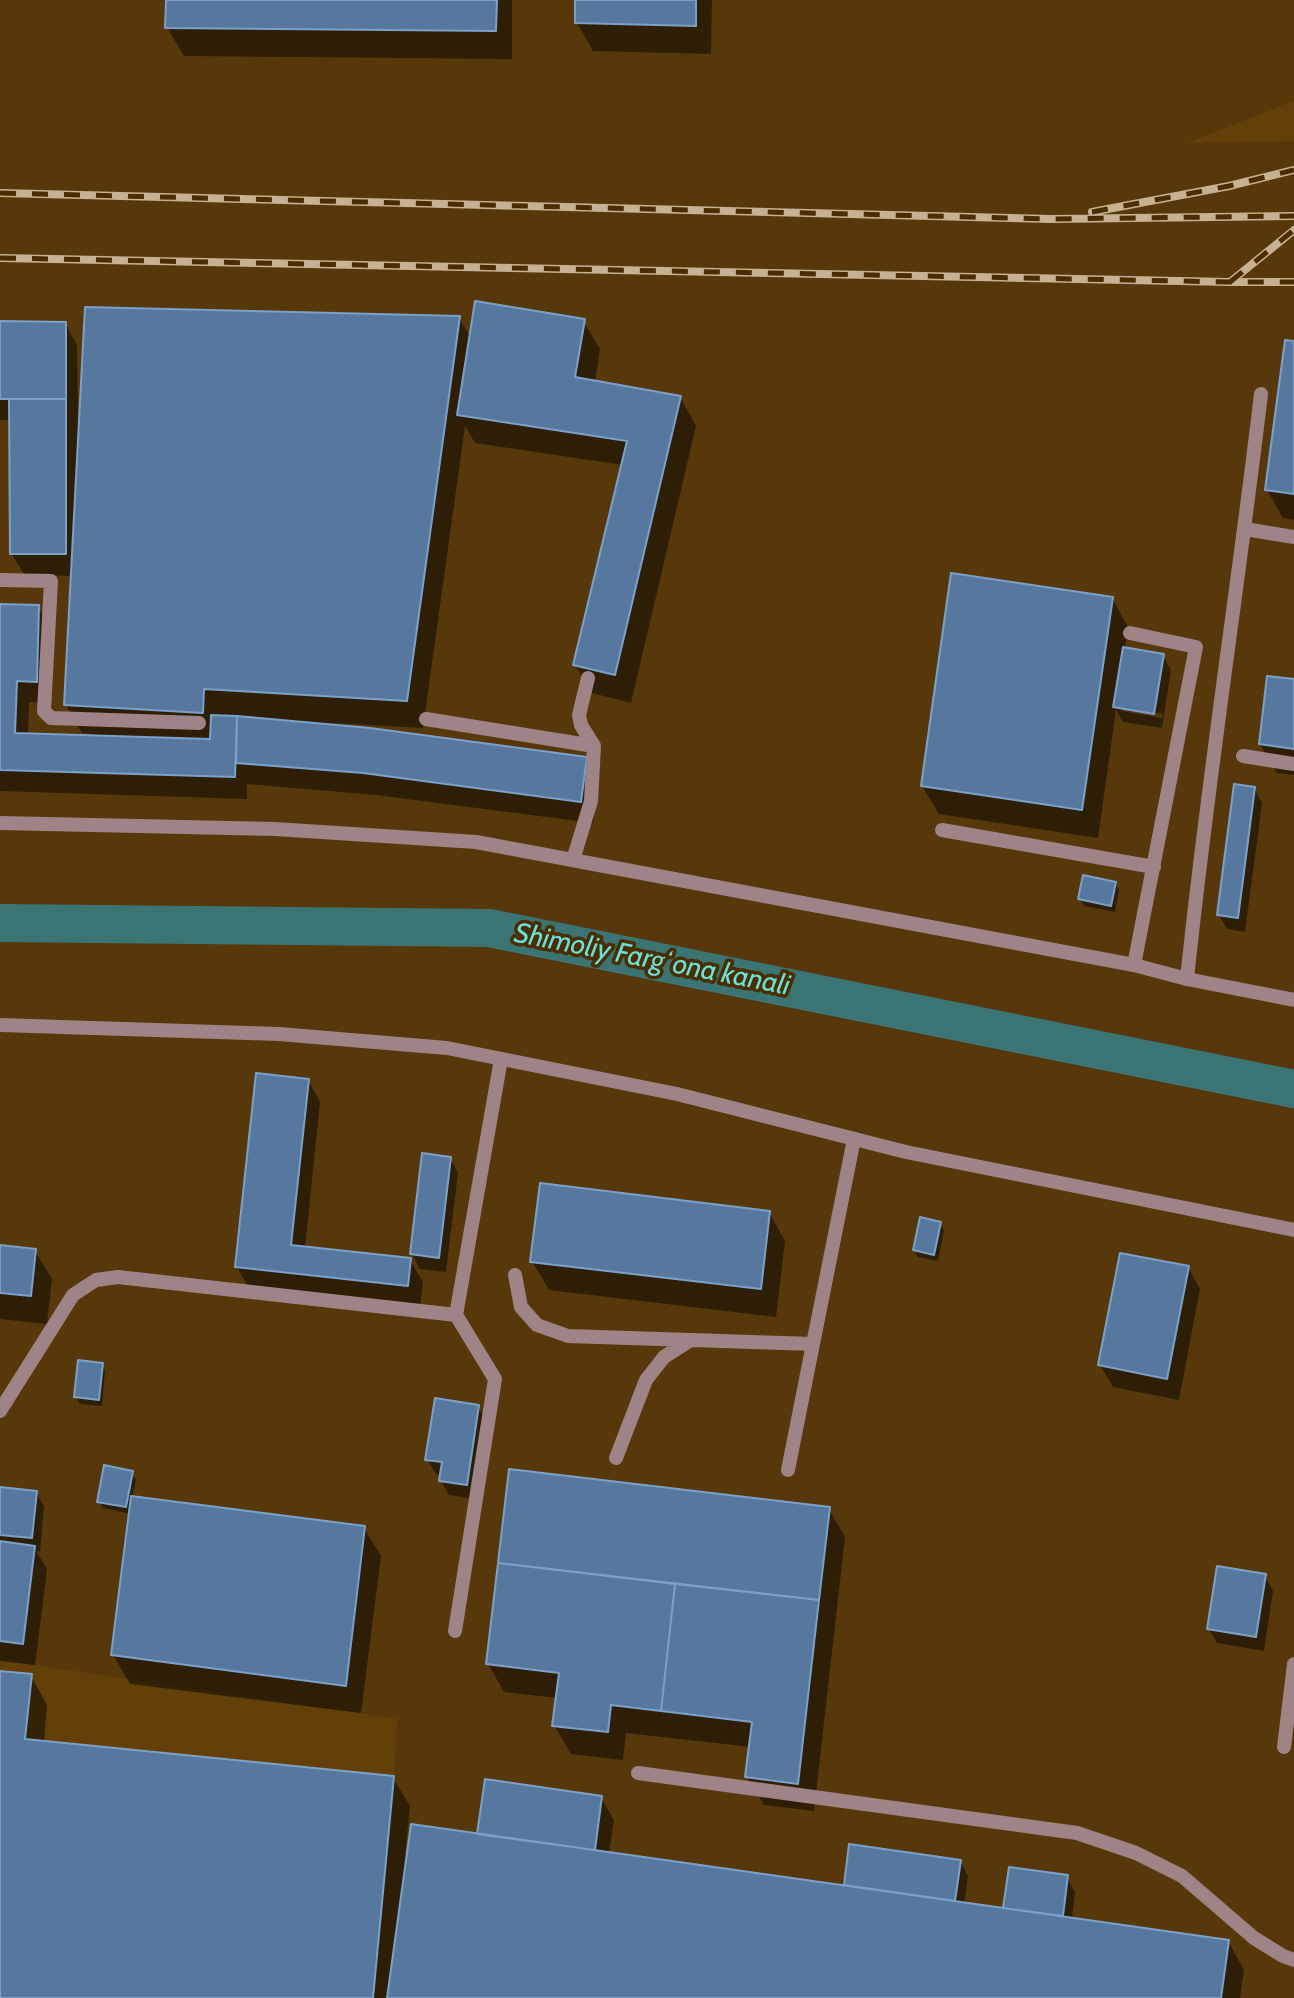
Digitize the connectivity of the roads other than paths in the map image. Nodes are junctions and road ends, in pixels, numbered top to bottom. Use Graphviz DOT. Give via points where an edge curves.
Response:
graph roads {
  1 [pos="1261,394"];
  2 [pos="1245,529"];
  3 [pos="1294,537"];
  4 [pos="0,580"];
  5 [pos="1130,633"];
  6 [pos="587,678"];
  7 [pos="426,719"];
  8 [pos="199,723"];
  9 [pos="594,746"];
  10 [pos="1243,756"];
  11 [pos="1294,764"];
  12 [pos="0,823"];
  13 [pos="942,830"];
  14 [pos="573,860"];
  15 [pos="1154,867"];
  16 [pos="1134,965"];
  17 [pos="1187,979"];
  18 [pos="1294,1000"];
  19 [pos="0,1025"];
  20 [pos="501,1059"];
  21 [pos="854,1139"];
  22 [pos="1294,1230"];
  23 [pos="515,1275"];
  24 [pos="456,1315"];
  25 [pos="690,1340"];
  26 [pos="813,1344"];
  27 [pos="0,1411"];
  28 [pos="616,1458"];
  29 [pos="788,1469"];
  30 [pos="455,1631"];
  31 [pos="1294,1664"];
  32 [pos="1284,1747"];
  33 [pos="638,1773"];
  34 [pos="1294,1960"];
  1 -- 2 [label="street"];
  2 -- 3 [label="street"];
  2 -- 17 [label="street"];
  4 -- 8 [label="street" via="51,581 44,711 51,718"];
  5 -- 15 [label="street" via="1196,647"];
  6 -- 9 [label="street" via="579,715"];
  7 -- 9 [label="street"];
  9 -- 14 [label="street" via="591,801"];
  10 -- 11 [label="street"];
  12 -- 14 [label="street" via="275,829 463,841"];
  13 -- 15 [label="street"];
  14 -- 16 [label="street"];
  15 -- 16 [label="street"];
  16 -- 17 [label="street"];
  17 -- 18 [label="street"];
  19 -- 20 [label="street" via="279,1034 447,1048"];
  20 -- 21 [label="street" via="677,1094"];
  20 -- 24 [label="street"];
  21 -- 22 [label="street"];
  21 -- 26 [label="street"];
  23 -- 25 [label="street" via="521,1307 537,1325 568,1336"];
  24 -- 27 [label="street" via="118,1276 96,1280 73,1294"];
  24 -- 30 [label="street" via="495,1379"];
  25 -- 26 [label="street"];
  25 -- 28 [label="street" via="664,1357 646,1380"];
  26 -- 29 [label="street"];
  31 -- 32 [label="street"];
  33 -- 34 [label="street" via="1077,1833 1136,1853 1182,1876 1254,1938"];
}
